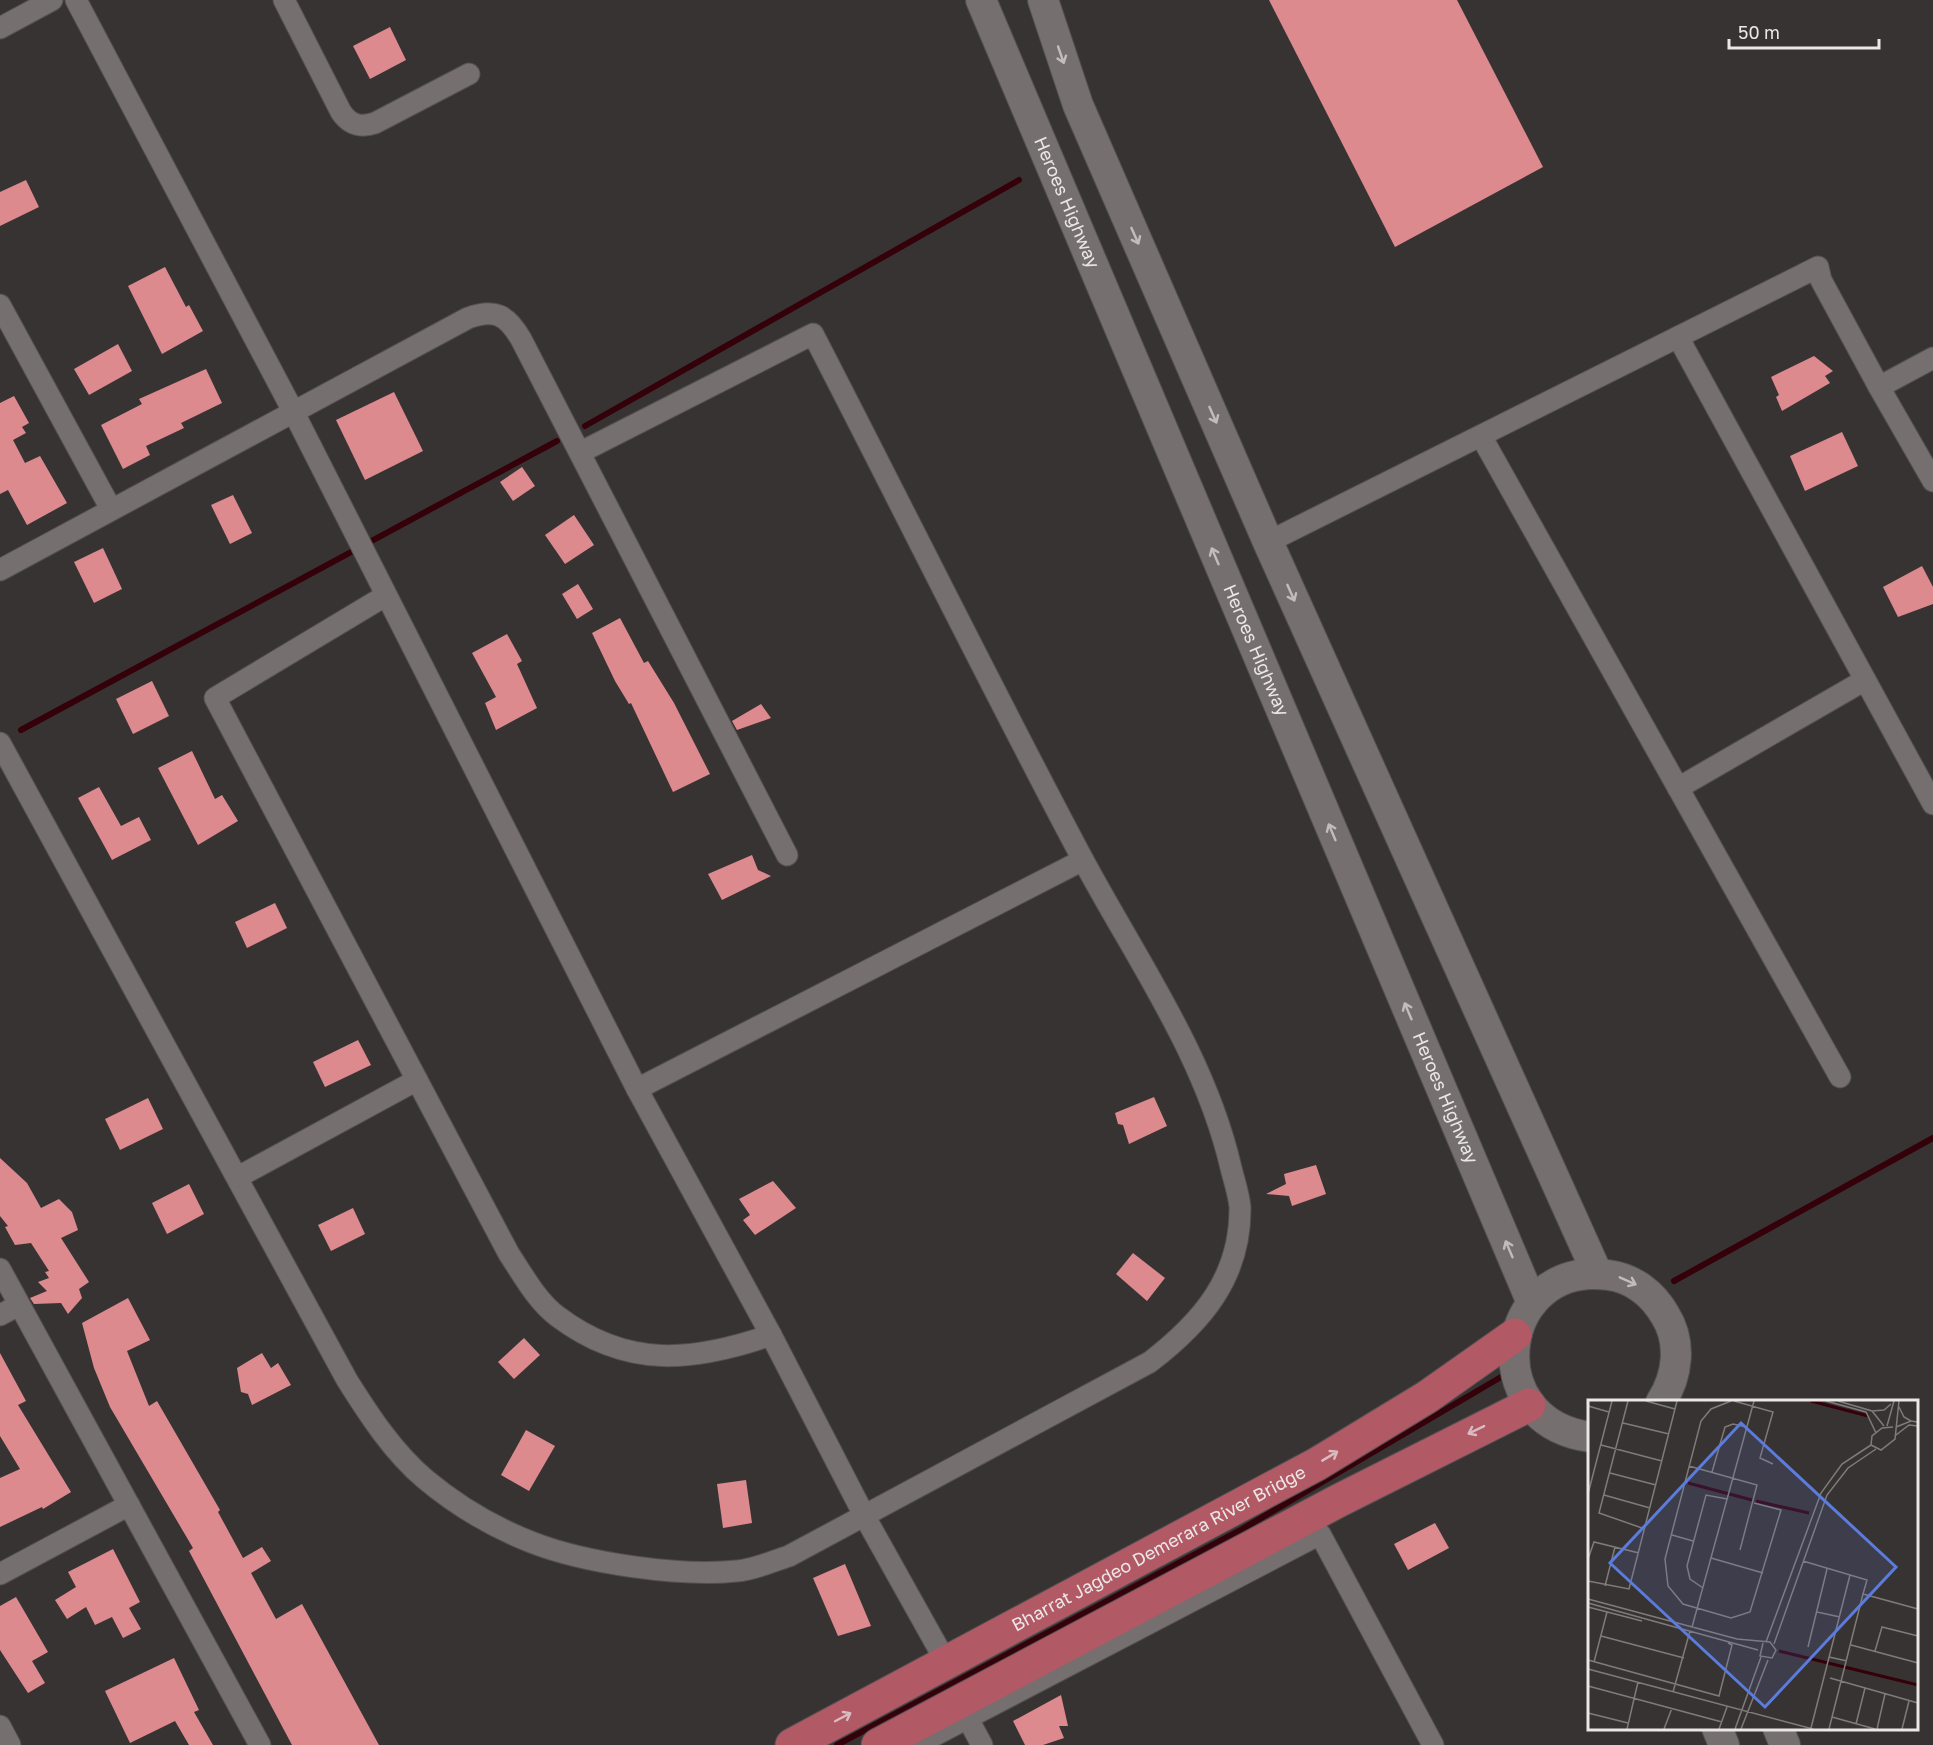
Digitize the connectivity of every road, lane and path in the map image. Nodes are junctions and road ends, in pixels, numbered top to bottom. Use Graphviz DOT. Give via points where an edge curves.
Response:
graph roads {
  1 [pos="52,0"];
  2 [pos="76,0"];
  3 [pos="284,0"];
  4 [pos="981,0"];
  5 [pos="1043,0"];
  6 [pos="0,28"];
  7 [pos="469,74"];
  8 [pos="0,305"];
  9 [pos="1678,337"];
  10 [pos="1933,358"];
  11 [pos="1879,387"];
  12 [pos="293,411"];
  13 [pos="1481,436"];
  14 [pos="581,452"];
  15 [pos="1933,481"];
  16 [pos="111,509"];
  17 [pos="1268,542"];
  18 [pos="0,570"];
  19 [pos="385,596"];
  20 [pos="1865,680"];
  21 [pos="0,743"];
  22 [pos="1678,788"];
  23 [pos="1933,804"];
  24 [pos="787,855"];
  25 [pos="1083,860"];
  26 [pos="1840,1077"];
  27 [pos="417,1080"];
  28 [pos="637,1089"];
  29 [pos="238,1177"];
  30 [pos="0,1269"];
  31 [pos="1597,1274"];
  32 [pos="1532,1303"];
  33 [pos="20,1305"];
  34 [pos="0,1315"];
  35 [pos="771,1335"];
  36 [pos="1515,1335"];
  37 [pos="1662,1400"];
  38 [pos="1529,1405"];
  39 [pos="1588,1436"];
  40 [pos="129,1505"];
  41 [pos="865,1517"];
  42 [pos="0,1574"];
  43 [pos="946,1662"];
  44 [pos="963,1710"];
  45 [pos="0,1726"];
  46 [pos="1718,1730"];
  47 [pos="1779,1730"];
  48 [pos="10,1745"];
  49 [pos="260,1745"];
  50 [pos="792,1745"];
  51 [pos="878,1745"];
  52 [pos="916,1745"];
  53 [pos="982,1745"];
  54 [pos="1433,1745"];
  55 [pos="1724,1745"];
  56 [pos="1785,1745"];
  1 -- 6 [label="street"];
  2 -- 12 [label="street"];
  3 -- 7 [label="street" via="341,112 356,125 375,123"];
  32 -- 4 [label="main road, Heroes Highway, one-way"];
  5 -- 17 [label="main road, one-way" via="1078,105"];
  8 -- 16 [label="street"];
  9 -- 11 [label="street" via="1818,267 1821,280"];
  9 -- 13 [label="street"];
  9 -- 20 [label="street"];
  10 -- 11 [label="street"];
  11 -- 15 [label="street"];
  12 -- 14 [label="street" via="468,318 496,314 511,322"];
  12 -- 16 [label="street"];
  12 -- 19 [label="street"];
  13 -- 17 [label="street"];
  13 -- 22 [label="street"];
  14 -- 24 [label="street"];
  14 -- 25 [label="street" via="813,334"];
  16 -- 18 [label="street"];
  17 -- 31 [label="main road, one-way"];
  19 -- 27 [label="street" via="214,698"];
  19 -- 28 [label="street"];
  20 -- 22 [label="street"];
  20 -- 23 [label="street"];
  21 -- 29 [label="street"];
  22 -- 26 [label="street"];
  25 -- 28 [label="street"];
  25 -- 41 [label="street" via="1142,962 1205,1085 1240,1206 1236,1246 1226,1279 1209,1308 1177,1342 1150,1362"];
  27 -- 29 [label="street"];
  27 -- 35 [label="street" via="509,1254 556,1315 601,1342 632,1352 666,1356 697,1356"];
  28 -- 35 [label="street"];
  29 -- 41 [label="street" via="371,1418 424,1479 469,1511 532,1542 591,1558 698,1573 740,1571 789,1556"];
  30 -- 33 [label="street"];
  31 -- 32 [label="main road" via="1561,1281"];
  31 -- 37 [label="main road, one-way" via="1624,1279 1647,1292 1669,1322 1676,1358 1674,1376"];
  32 -- 36 [label="main road"];
  33 -- 34 [label="street"];
  33 -- 40 [label="street"];
  35 -- 41 [label="street"];
  36 -- 38 [label="main road" via="1514,1372"];
  43 -- 36 [label="main road, Bharrat Jagdeo Demerara River Bridge, one-way" via="1317,1464 1427,1397"];
  38 -- 39 [label="main road" via="1556,1428"];
  38 -- 44 [label="main road, one-way" via="1338,1501"];
  40 -- 42 [label="street"];
  40 -- 49 [label="street"];
  41 -- 43 [label="street"];
  50 -- 43 [label="main road, Bharrat Jagdeo Demerara River Bridge, one-way"];
  44 -- 51 [label="main road"];
  44 -- 52 [label="street"];
  44 -- 53 [label="street"];
  44 -- 54 [label="street" via="1320,1534"];
  45 -- 48 [label="street"];
  46 -- 55 [label="main road"];
  47 -- 56 [label="main road"];
}
